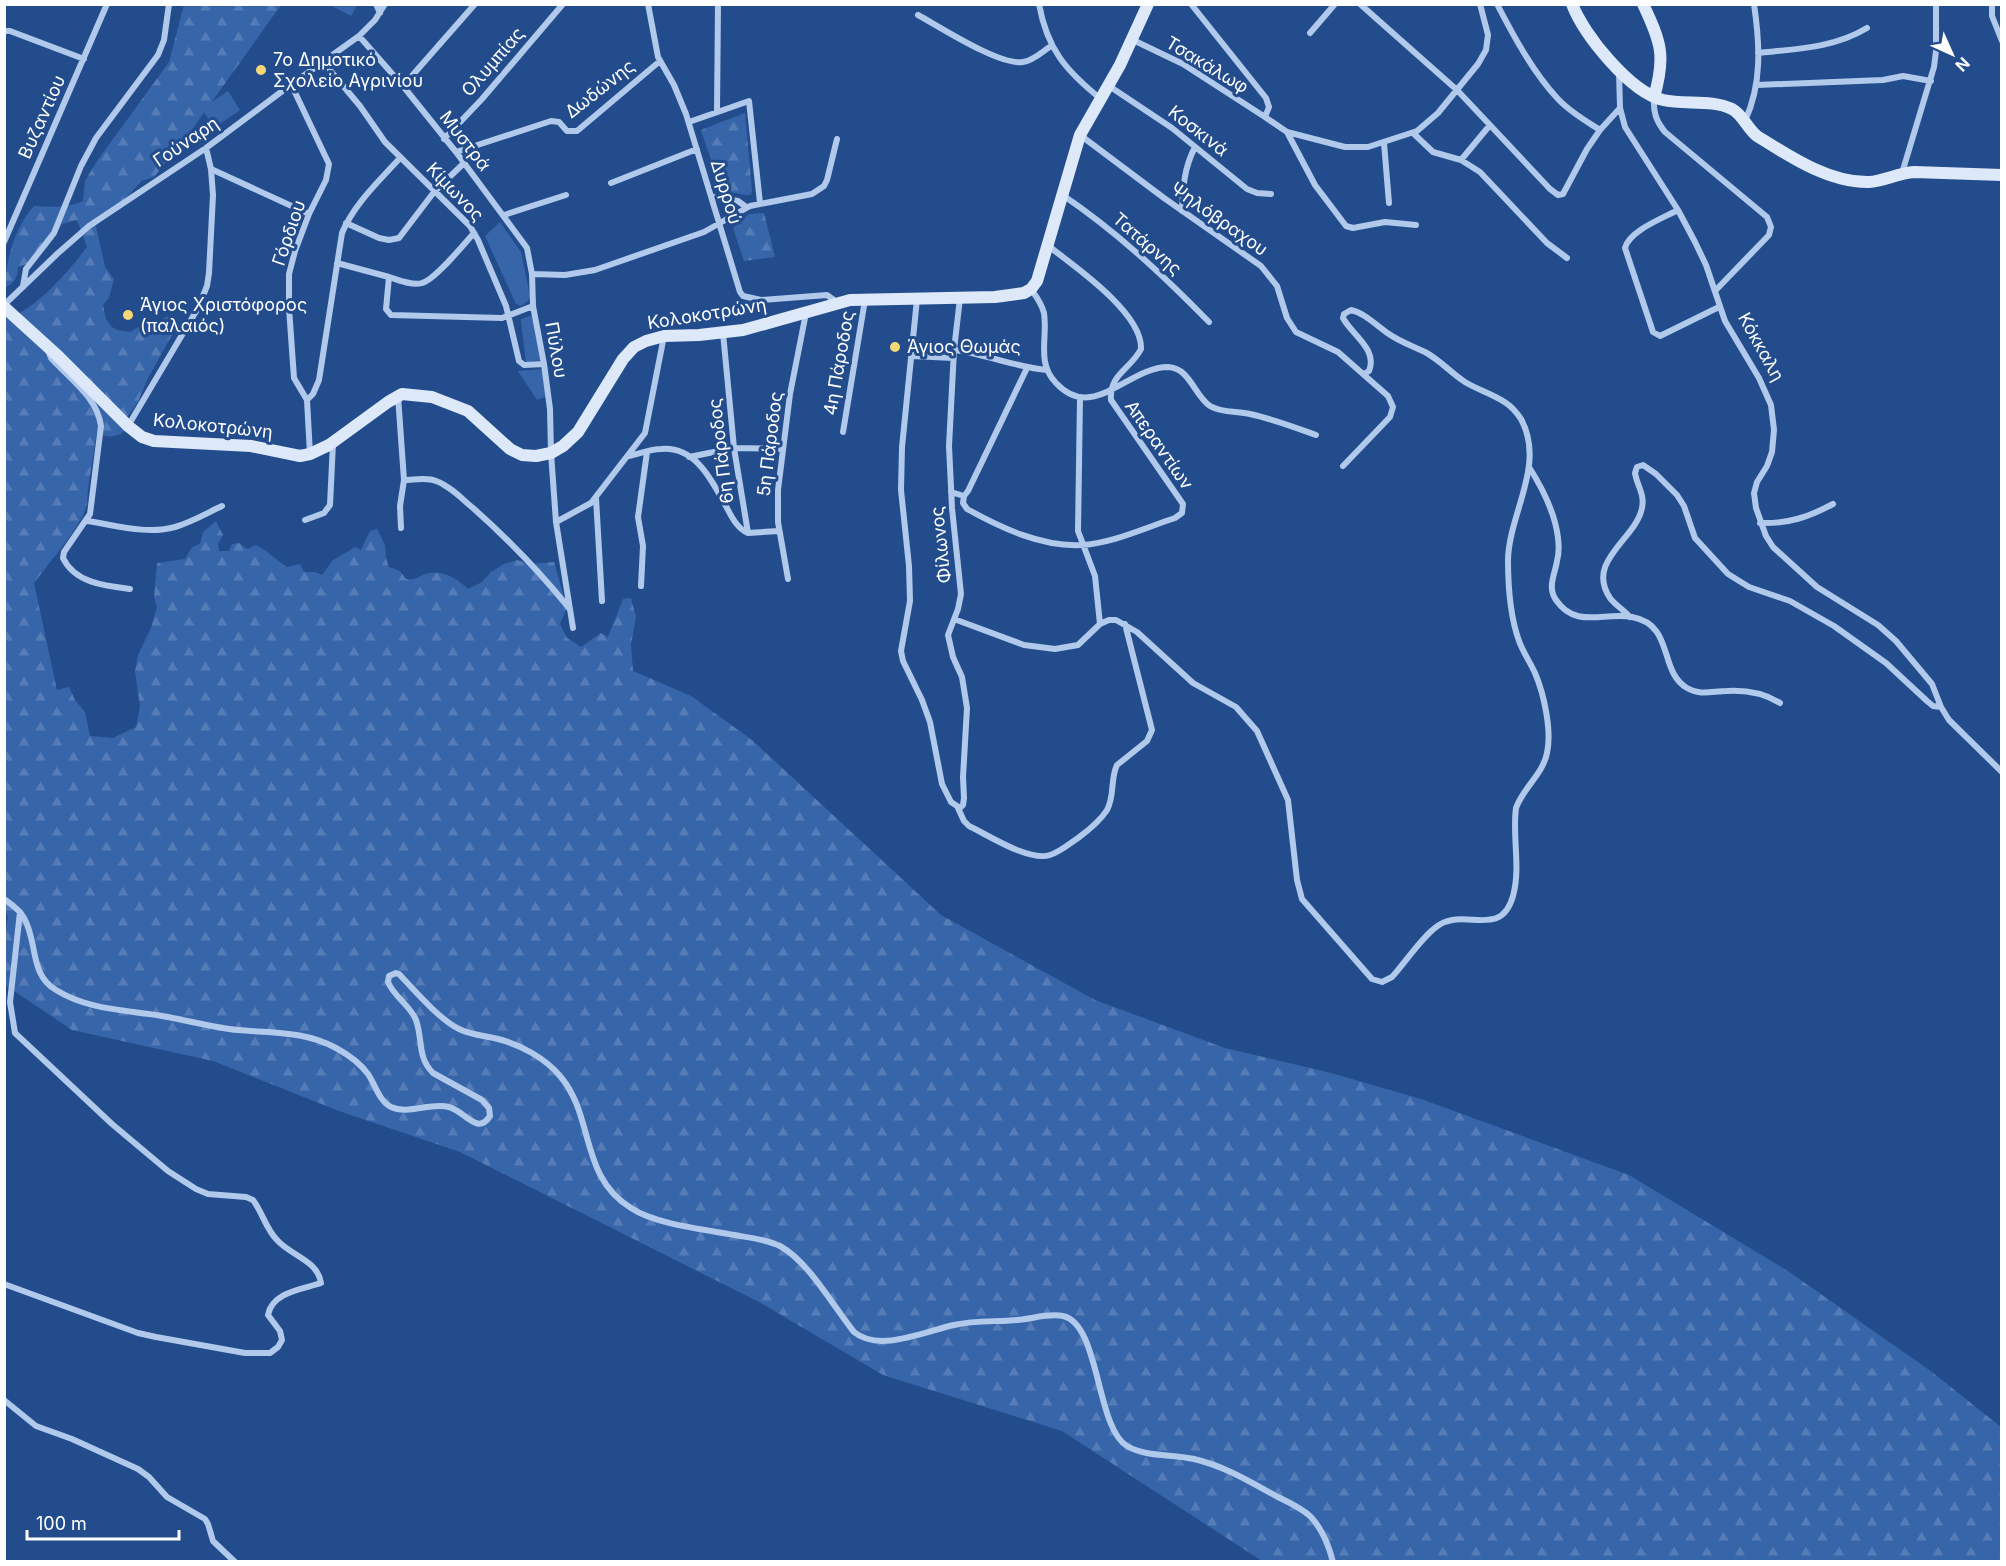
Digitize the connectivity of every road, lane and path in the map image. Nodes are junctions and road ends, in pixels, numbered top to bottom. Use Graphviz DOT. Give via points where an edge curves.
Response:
graph roads {
  1 [pos="107,4"];
  2 [pos="169,4"];
  3 [pos="376,4"];
  4 [pos="385,4"];
  5 [pos="475,4"];
  6 [pos="563,4"];
  7 [pos="648,4"];
  8 [pos="718,4"];
  9 [pos="1039,4"];
  10 [pos="1148,4"];
  11 [pos="1191,4"];
  12 [pos="1335,4"];
  13 [pos="1359,4"];
  14 [pos="1480,4"];
  15 [pos="1497,4"];
  16 [pos="1572,4"];
  17 [pos="1643,4"];
  18 [pos="1754,4"];
  19 [pos="1936,4"];
  20 [pos="1992,4"];
  21 [pos="1369,7"];
  22 [pos="381,13"];
  23 [pos="918,15"];
  24 [pos="1867,28"];
  25 [pos="4,32"];
  26 [pos="1310,33"];
  27 [pos="359,36"];
  28 [pos="1133,40"];
  29 [pos="2001,41"];
  30 [pos="1051,46"];
  31 [pos="1758,53"];
  32 [pos="84,59"];
  33 [pos="660,61"];
  34 [pos="323,62"];
  35 [pos="1619,71"];
  36 [pos="1931,81"];
  37 [pos="291,84"];
  38 [pos="404,86"];
  39 [pos="1109,86"];
  40 [pos="1757,86"];
  41 [pos="1457,90"];
  42 [pos="1654,96"];
  43 [pos="1101,99"];
  44 [pos="1620,108"];
  45 [pos="717,112"];
  46 [pos="1265,117"];
  47 [pos="689,122"];
  48 [pos="1744,122"];
  49 [pos="1490,125"];
  50 [pos="1600,130"];
  51 [pos="1287,132"];
  52 [pos="1413,133"];
  53 [pos="1080,135"];
  54 [pos="444,139"];
  55 [pos="837,139"];
  56 [pos="1384,143"];
  57 [pos="1195,147"];
  58 [pos="206,148"];
  59 [pos="697,149"];
  60 [pos="456,152"];
  61 [pos="400,158"];
  62 [pos="1461,160"];
  63 [pos="464,163"];
  64 [pos="211,169"];
  65 [pos="1902,173"];
  66 [pos="2001,175"];
  67 [pos="611,183"];
  68 [pos="434,192"];
  69 [pos="1061,194"];
  70 [pos="1271,194"];
  71 [pos="566,195"];
  72 [pos="712,197"];
  73 [pos="760,203"];
  74 [pos="1389,203"];
  75 [pos="746,207"];
  76 [pos="1678,210"];
  77 [pos="1182,211"];
  78 [pos="309,214"];
  79 [pos="504,215"];
  80 [pos="720,222"];
  81 [pos="346,223"];
  82 [pos="1416,225"];
  83 [pos="474,233"];
  84 [pos="4,242"];
  85 [pos="1047,244"];
  86 [pos="1567,258"];
  87 [pos="336,263"];
  88 [pos="532,274"];
  89 [pos="389,277"];
  90 [pos="23,286"];
  91 [pos="1031,289"];
  92 [pos="1715,291"];
  93 [pos="917,298"];
  94 [pos="960,298"];
  95 [pos="866,299"];
  96 [pos="838,303"];
  97 [pos="4,306"];
  98 [pos="533,306"];
  99 [pos="1719,307"];
  100 [pos="198,308"];
  101 [pos="289,308"];
  102 [pos="806,313"];
  103 [pos="509,316"];
  104 [pos="1209,322"];
  105 [pos="723,333"];
  106 [pos="664,336"];
  107 [pos="45,344"];
  108 [pos="954,350"];
  109 [pos="912,356"];
  110 [pos="953,358"];
  111 [pos="544,364"];
  112 [pos="1027,368"];
  113 [pos="1047,370"];
  114 [pos="1364,374"];
  115 [pos="1110,390"];
  116 [pos="398,396"];
  117 [pos="1080,398"];
  118 [pos="307,400"];
  119 [pos="128,426"];
  120 [pos="843,432"];
  121 [pos="1316,435"];
  122 [pos="333,442"];
  123 [pos="734,448"];
  124 [pos="783,449"];
  125 [pos="647,452"];
  126 [pos="551,453"];
  127 [pos="310,454"];
  128 [pos="628,457"];
  129 [pos="689,457"];
  130 [pos="1343,466"];
  131 [pos="1529,467"];
  132 [pos="404,480"];
  133 [pos="951,492"];
  134 [pos="964,496"];
  135 [pos="596,498"];
  136 [pos="1833,504"];
  137 [pos="222,506"];
  138 [pos="304,520"];
  139 [pos="87,521"];
  140 [pos="556,522"];
  141 [pos="1760,523"];
  142 [pos="401,528"];
  143 [pos="779,531"];
  144 [pos="748,533"];
  145 [pos="1082,545"];
  146 [pos="788,579"];
  147 [pos="641,586"];
  148 [pos="130,589"];
  149 [pos="602,601"];
  150 [pos="570,608"];
  151 [pos="1630,617"];
  152 [pos="954,619"];
  153 [pos="1125,623"];
  154 [pos="1100,624"];
  155 [pos="573,628"];
  156 [pos="1780,703"];
  157 [pos="1941,707"];
  158 [pos="2001,772"];
  159 [pos="958,808"];
  160 [pos="4,899"];
  161 [pos="20,912"];
  162 [pos="4,1284"];
  163 [pos="4,1400"];
  164 [pos="235,1562"];
  165 [pos="1333,1562"];
  1 -- 32 [label="street, Βυζαντίου"];
  2 -- 90 [label="street" via="158,55 96,138 54,233 26,269"];
  3 -- 22 [label="street"];
  4 -- 22 [label="street, Γούναρη"];
  5 -- 38 [label="street"];
  6 -- 54 [label="street, Ολυμπίας"];
  7 -- 33 [label="street, Δυρρού"];
  8 -- 45 [label="street"];
  9 -- 30 [label="street"];
  10 -- 28 [label="street"];
  11 -- 46 [label="street, Τσακάλωφ" via="1266,98 1269,107"];
  12 -- 26 [label="street"];
  13 -- 21 [label="street"];
  14 -- 41 [label="street, Τσακάλωφ" via="1487,47"];
  15 -- 50 [label="street" via="1514,38 1549,87 1572,111"];
  16 -- 35 [label="street" via="1583,26"];
  17 -- 42 [label="street" via="1658,38 1661,57"];
  18 -- 31 [label="street"];
  19 -- 36 [label="street" via="1936,51"];
  20 -- 29 [label="street"];
  21 -- 41 [label="street"];
  22 -- 27 [label="street, Γούναρη"];
  23 -- 30 [label="street" via="1009,61 1025,62"];
  24 -- 31 [label="street" via="1822,46"];
  25 -- 32 [label="street"];
  27 -- 34 [label="street, Γούναρη"];
  27 -- 38 [label="street, Μυστρά"];
  28 -- 39 [label="street"];
  28 -- 46 [label="street, Τσακάλωφ" via="1183,64"];
  30 -- 43 [label="street"];
  31 -- 40 [label="street"];
  32 -- 84 [label="street, Βυζαντίου"];
  33 -- 47 [label="street, Δυρρού"];
  33 -- 60 [label="street, Δωδώνης" via="577,131 570,132 557,121 551,121"];
  34 -- 37 [label="street, Γούναρη"];
  34 -- 61 [label="street, Κίμωνος"];
  35 -- 42 [label="street"];
  35 -- 44 [label="street, Κόκκαλη"];
  36 -- 40 [label="street" via="1903,76"];
  36 -- 65 [label="street"];
  37 -- 58 [label="street, Γούναρη"];
  37 -- 78 [label="street, Γόρδιου" via="329,164 326,180"];
  38 -- 54 [label="street, Μυστρά"];
  39 -- 43 [label="street"];
  39 -- 57 [label="street, Κοσκινά"];
  40 -- 48 [label="street"];
  41 -- 49 [label="street"];
  41 -- 52 [label="street, Τσακάλωφ" via="1431,121"];
  42 -- 48 [label="street" via="1720,105 1737,113"];
  42 -- 92 [label="street" via="1655,117 1665,132 1770,222 1769,235"];
  43 -- 53 [label="street"];
  44 -- 50 [label="street"];
  44 -- 76 [label="street, Κόκκαλη" via="1631,138"];
  45 -- 47 [label="street"];
  45 -- 73 [label="street" via="749,101"];
  46 -- 51 [label="street, Τσακάλωφ"];
  47 -- 59 [label="street, Δυρρού"];
  48 -- 65 [label="street" via="1757,136 1838,177 1868,182"];
  49 -- 50 [label="street" via="1560,196"];
  49 -- 62 [label="street"];
  51 -- 56 [label="street, Τσακάλωφ" via="1345,147"];
  51 -- 82 [label="street" via="1315,184 1346,226 1385,222"];
  52 -- 56 [label="street, Τσακάλωφ"];
  52 -- 62 [label="street" via="1433,152"];
  53 -- 69 [label="street"];
  53 -- 77 [label="street, Ψηλόβραχου"];
  54 -- 60 [label="street, Μυστρά"];
  55 -- 73 [label="street" via="827,180 818,191"];
  56 -- 74 [label="street"];
  57 -- 70 [label="street, Κοσκινά" via="1247,189"];
  57 -- 77 [label="street" via="1185,168"];
  58 -- 64 [label="street"];
  58 -- 90 [label="street, Γούναρη" via="89,226"];
  59 -- 67 [label="street"];
  59 -- 72 [label="street, Δυρρού"];
  60 -- 63 [label="street, Μυστρά"];
  61 -- 68 [label="street, Κίμωνος"];
  61 -- 81 [label="street, Γόρδιου"];
  62 -- 86 [label="street" via="1485,176 1547,243"];
  63 -- 68 [label="street"];
  63 -- 79 [label="street, Μυστρά"];
  64 -- 78 [label="street"];
  64 -- 100 [label="street" via="209,273"];
  65 -- 66 [label="street"];
  68 -- 81 [label="street" via="403,234 394,239 380,238"];
  68 -- 83 [label="street, Κίμωνος"];
  69 -- 85 [label="street"];
  69 -- 104 [label="street, Τατάρνης" via="1121,239"];
  71 -- 79 [label="street"];
  72 -- 75 [label="street" via="738,201"];
  72 -- 80 [label="street, Δυρρού"];
  73 -- 75 [label="street"];
  75 -- 80 [label="street"];
  76 -- 92 [label="street, Κόκκαλη" via="1707,265"];
  76 -- 99 [label="street" via="1633,235 1626,243 1653,332 1660,336"];
  77 -- 114 [label="street, Ψηλόβραχου" via="1266,270 1296,332 1330,346"];
  78 -- 101 [label="street, Γόρδιου" via="291,267"];
  79 -- 88 [label="street, Μυστρά" via="527,248"];
  80 -- 88 [label="street" via="701,234 595,270 565,275"];
  80 -- 96 [label="street, Δυρρού" via="743,296 761,300 827,295"];
  81 -- 87 [label="street, Γόρδιου"];
  83 -- 89 [label="street" via="425,283"];
  83 -- 103 [label="street, Κίμωνος"];
  85 -- 91 [label="street" via="1040,273"];
  85 -- 115 [label="street, Απεραντίων" via="1116,301 1138,335 1139,353"];
  87 -- 89 [label="street"];
  87 -- 118 [label="street, Γόρδιου" via="319,380"];
  88 -- 98 [label="street, Πύλου"];
  89 -- 103 [label="street" via="386,309 391,315"];
  90 -- 97 [label="street, Γούναρη"];
  91 -- 94 [label="street, Κολοκοτρώνη" via="1012,296"];
  91 -- 113 [label="street" via="1044,314"];
  92 -- 99 [label="street, Κόκκαλη"];
  93 -- 94 [label="street, Κολοκοτρώνη"];
  93 -- 95 [label="street, Κολοκοτρώνη"];
  93 -- 109 [label="street"];
  94 -- 108 [label="street, Φίλωνος"];
  95 -- 96 [label="street, Κολοκοτρώνη"];
  95 -- 120 [label="street, 4η Πάροδος"];
  96 -- 102 [label="street, Κολοκοτρώνη"];
  97 -- 107 [label="street, Κολοκοτρώνη"];
  98 -- 103 [label="street"];
  98 -- 111 [label="street, Πύλου"];
  99 -- 141 [label="street, Κόκκαλη" via="1759,378 1773,418 1771,458 1754,493"];
  100 -- 101 [label="street"];
  100 -- 119 [label="street"];
  101 -- 118 [label="street, Γόρδιου" via="294,378"];
  102 -- 105 [label="street, Κολοκοτρώνη"];
  102 -- 124 [label="street, 5η Πάροδος"];
  103 -- 111 [label="street, Κίμωνος" via="518,358 524,365"];
  105 -- 106 [label="street, Κολοκοτρώνη"];
  105 -- 123 [label="street, 6η Πάροδος"];
  106 -- 126 [label="street, Κολοκοτρώνη" via="630,350 582,428"];
  106 -- 128 [label="street" via="645,433"];
  107 -- 119 [label="street, Κολοκοτρώνη"];
  107 -- 139 [label="street" via="51,358 88,397 100,418 93,504"];
  108 -- 110 [label="street, Φίλωνος"];
  108 -- 112 [label="street"];
  109 -- 110 [label="street"];
  109 -- 159 [label="street" via="901,490 910,601 901,651 930,722 940,778"];
  110 -- 133 [label="street, Φίλωνος"];
  111 -- 126 [label="street, Πύλου"];
  112 -- 113 [label="street"];
  112 -- 134 [label="street"];
  113 -- 117 [label="street" via="1061,389"];
  114 -- 130 [label="street, Ψηλόβραχου" via="1388,396 1393,412"];
  114 -- 131 [label="street" via="1371,361 1363,343 1343,318 1351,310 1512,408 1527,435"];
  115 -- 117 [label="street, Απεραντίων"];
  115 -- 121 [label="street, Απεραντίων" via="1147,370 1173,368 1185,374 1196,392 1213,407 1274,420"];
  115 -- 145 [label="street, Απεραντίων" via="1115,407 1183,504 1180,515"];
  116 -- 122 [label="street"];
  116 -- 126 [label="street" via="418,395 461,407 522,455"];
  116 -- 132 [label="street"];
  117 -- 145 [label="street" via="1077,525"];
  118 -- 127 [label="street, Γόρδιου"];
  119 -- 127 [label="street, Κολοκοτρώνη" via="145,438 160,442 251,446 291,455"];
  122 -- 127 [label="street"];
  122 -- 138 [label="street" via="330,505 324,513"];
  123 -- 124 [label="street"];
  123 -- 129 [label="street"];
  123 -- 144 [label="street, 6η Πάροδος"];
  124 -- 143 [label="street, 5η Πάροδος"];
  125 -- 128 [label="street"];
  125 -- 129 [label="street" via="665,448"];
  125 -- 147 [label="street" via="638,518 643,546"];
  126 -- 140 [label="street, Πύλου"];
  128 -- 135 [label="street"];
  129 -- 144 [label="street" via="709,474 733,519"];
  131 -- 151 [label="street" via="1550,506 1557,529 1558,559 1551,585 1556,600 1577,617"];
  131 -- 153 [label="street" via="1513,525 1508,576 1518,640 1542,692 1547,754 1515,808 1513,897 1506,912 1496,919 1455,920 1439,925 1392,977 1382,982 1366,973 1302,899 1288,800 1251,722 1236,707 1180,674"];
  132 -- 142 [label="street"];
  132 -- 150 [label="street" via="437,481 461,498 512,544"];
  133 -- 134 [label="street"];
  133 -- 152 [label="street, Φίλωνος" via="961,591"];
  134 -- 145 [label="street" via="964,505 970,511 1033,539"];
  135 -- 140 [label="street"];
  135 -- 149 [label="street"];
  136 -- 141 [label="street" via="1806,518"];
  137 -- 139 [label="street" via="185,524 163,529"];
  139 -- 148 [label="street" via="64,552 65,562 94,584"];
  140 -- 150 [label="street, Πύλου"];
  141 -- 157 [label="street, Κόκκαλη" via="1773,547 1812,583 1891,636 1932,684"];
  143 -- 144 [label="street"];
  143 -- 146 [label="street, 5η Πάροδος"];
  145 -- 154 [label="street" via="1095,576"];
  150 -- 155 [label="street, Πύλου"];
  151 -- 156 [label="street" via="1657,632 1675,677 1687,688 1701,693 1747,692"];
  151 -- 157 [label="street" via="1608,593 1605,567 1639,519 1643,496 1635,473 1643,465 1677,495 1695,538 1728,574 1749,587 1790,601 1834,626 1886,663 1933,706"];
  152 -- 154 [label="street" via="1023,645 1055,650 1078,645"];
  152 -- 159 [label="street, Φίλωνος" via="949,638 967,708 964,798"];
  153 -- 154 [label="street" via="1113,619"];
  153 -- 159 [label="street" via="1152,730 1148,741 1117,765 1111,800 1100,819 1058,852 1038,856 969,826"];
  157 -- 158 [label="street, Κόκκαλη"];
  160 -- 161 [label="street"];
  161 -- 162 [label="street" via="10,1002 15,1033 168,1171 208,1194 253,1200 277,1241 314,1266 321,1283 285,1294 271,1306 268,1315 282,1340 270,1353 245,1353 138,1333"];
  161 -- 165 [label="street" via="41,976 65,994 108,1009 237,1030 309,1037 359,1064 392,1107 441,1105 483,1124 490,1116 486,1104 427,1067 415,1018 388,982 389,976 399,974 456,1029 501,1039 533,1053 554,1069 580,1109 594,1166 610,1191 631,1209 669,1222 782,1247 813,1277 854,1332 868,1340 903,1338 982,1320 1053,1316 1073,1320 1082,1332 1120,1440 1133,1449 1193,1458 1228,1470 1303,1511 1319,1527"];
  163 -- 164 [label="street" via="36,1426 144,1472 167,1497 205,1519 213,1541"];
}
